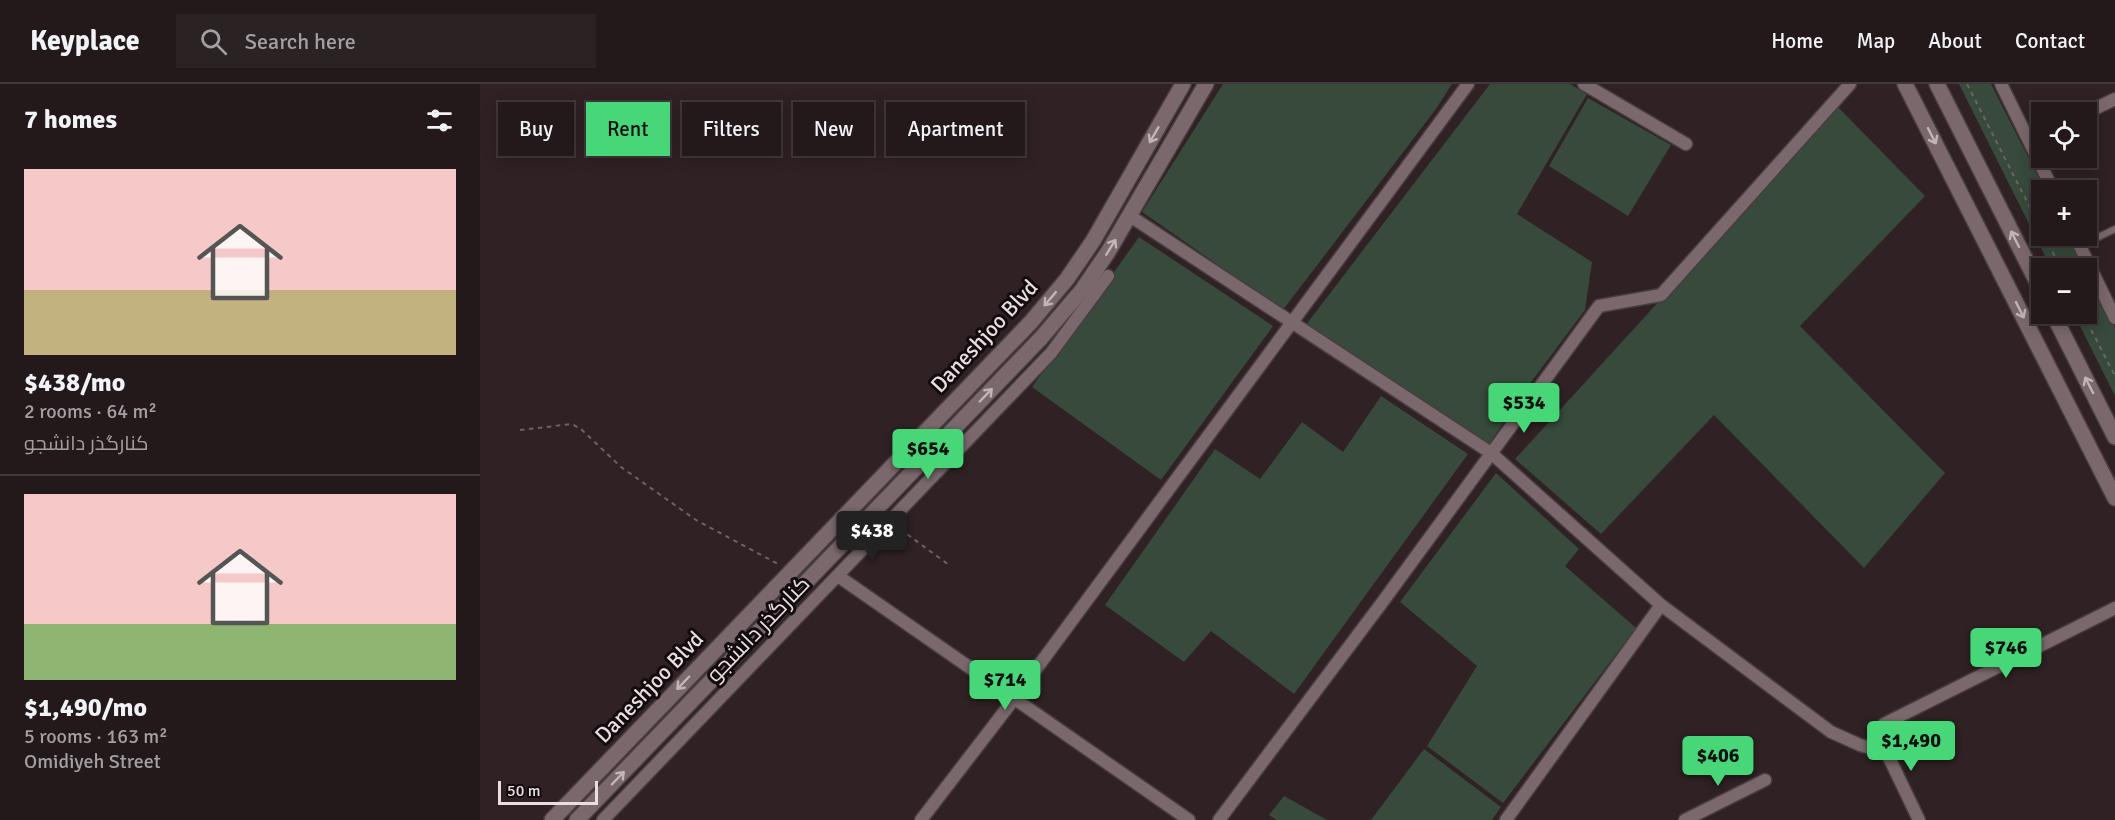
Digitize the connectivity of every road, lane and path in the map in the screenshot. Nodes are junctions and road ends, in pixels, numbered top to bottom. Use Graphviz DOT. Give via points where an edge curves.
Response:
graph roads {
  1 [pos="1183,84"];
  2 [pos="1206,84"];
  3 [pos="1468,84"];
  4 [pos="1584,84"];
  5 [pos="1850,84"];
  6 [pos="1905,84"];
  7 [pos="1937,84"];
  8 [pos="1967,84"];
  9 [pos="2001,84"];
  10 [pos="2115,99"];
  11 [pos="2097,108"];
  12 [pos="1686,144"];
  13 [pos="2048,180"];
  14 [pos="2031,209"];
  15 [pos="1130,216"];
  16 [pos="2115,229"];
  17 [pos="2097,235"];
  18 [pos="2079,246"];
  19 [pos="2031,270"];
  20 [pos="1108,276"];
  21 [pos="2115,318"];
  22 [pos="1292,322"];
  23 [pos="2057,324"];
  24 [pos="2089,324"];
  25 [pos="2115,376"];
  26 [pos="520,430"];
  27 [pos="2115,437"];
  28 [pos="1491,453"];
  29 [pos="2115,498"];
  30 [pos="890,522"];
  31 [pos="949,565"];
  32 [pos="790,572"];
  33 [pos="838,576"];
  34 [pos="1661,605"];
  35 [pos="2115,608"];
  36 [pos="1014,699"];
  37 [pos="1885,752"];
  38 [pos="1765,780"];
  39 [pos="552,820"];
  40 [pos="577,820"];
  41 [pos="603,820"];
  42 [pos="921,820"];
  43 [pos="1189,820"];
  44 [pos="1219,820"];
  45 [pos="1506,820"];
  46 [pos="1685,820"];
  47 [pos="1919,820"];
  1 -- 32 [label="main road, Daneshjoo Blvd, one-way" via="1093,242 1067,279 1031,322"];
  2 -- 15 [label="main road, Daneshjoo Blvd"];
  3 -- 22 [label="street"];
  4 -- 12 [label="street"];
  5 -- 28 [label="street" via="1661,295 1599,306"];
  6 -- 29 [label="main road, one-way"];
  19 -- 7 [label="main road, one-way"];
  8 -- 14 [label="path"];
  9 -- 13 [label="street"];
  10 -- 11 [label="street"];
  15 -- 22 [label="street"];
  40 -- 15 [label="main road, Daneshjoo Blvd, one-way" via="1041,338 1082,290"];
  16 -- 17 [label="lane"];
  18 -- 21 [label="street"];
  20 -- 30 [label="street, کنارگذر دانشجو" via="1051,353"];
  22 -- 28 [label="street"];
  22 -- 36 [label="street"];
  27 -- 23 [label="main road, one-way"];
  24 -- 25 [label="path"];
  26 -- 32 [label="path" via="572,424 621,467 696,520"];
  28 -- 34 [label="street"];
  28 -- 44 [label="street"];
  30 -- 31 [label="path"];
  30 -- 33 [label="street, کنارگذر دانشجو"];
  32 -- 39 [label="main road, Daneshjoo Blvd, one-way"];
  33 -- 36 [label="street"];
  33 -- 41 [label="street, کنارگذر دانشجو"];
  34 -- 37 [label="street" via="1831,732"];
  34 -- 45 [label="street"];
  35 -- 37 [label="street" via="1884,724 1881,737"];
  36 -- 42 [label="street"];
  36 -- 43 [label="street"];
  37 -- 47 [label="street"];
  38 -- 46 [label="street"];
}
